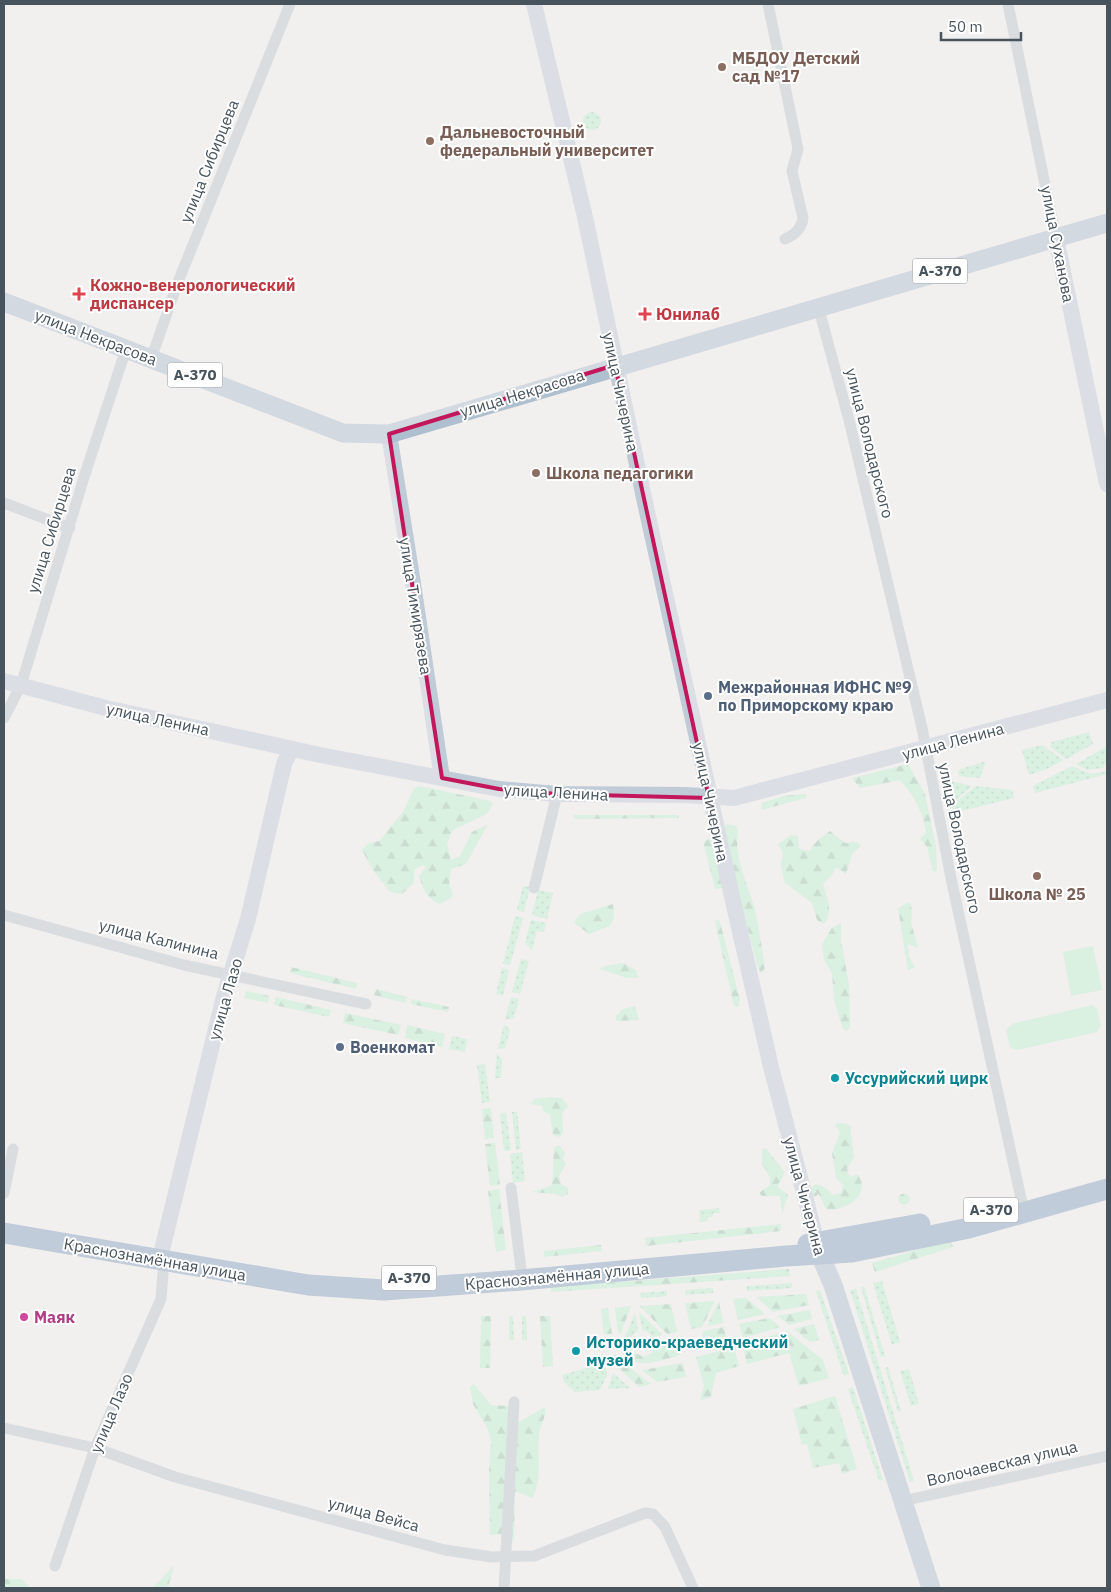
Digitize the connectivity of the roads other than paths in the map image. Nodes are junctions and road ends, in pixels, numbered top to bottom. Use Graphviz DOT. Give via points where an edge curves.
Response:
graph roads {
  1 [pos="290,4"];
  2 [pos="534,4"];
  3 [pos="768,4"];
  4 [pos="1008,4"];
  5 [pos="1107,223"];
  6 [pos="1056,238"];
  7 [pos="785,239"];
  8 [pos="4,302"];
  9 [pos="818,306"];
  10 [pos="126,349"];
  11 [pos="151,359"];
  12 [pos="615,365"];
  13 [pos="389,434"];
  14 [pos="1107,484"];
  15 [pos="4,503"];
  16 [pos="70,528"];
  17 [pos="4,681"];
  18 [pos="21,685"];
  19 [pos="1107,700"];
  20 [pos="4,718"];
  21 [pos="926,748"];
  22 [pos="291,749"];
  23 [pos="442,778"];
  24 [pos="557,794"];
  25 [pos="709,798"];
  26 [pos="534,888"];
  27 [pos="4,915"];
  28 [pos="232,974"];
  29 [pos="366,1004"];
  30 [pos="13,1149"];
  31 [pos="1107,1178"];
  32 [pos="511,1188"];
  33 [pos="1107,1189"];
  34 [pos="4,1192"];
  35 [pos="1024,1208"];
  36 [pos="4,1221"];
  37 [pos="4,1233"];
  38 [pos="43,1234"];
  39 [pos="818,1249"];
  40 [pos="164,1256"];
  41 [pos="520,1269"];
  42 [pos="307,1279"];
  43 [pos="514,1402"];
  44 [pos="4,1428"];
  45 [pos="95,1448"];
  46 [pos="1107,1456"];
  47 [pos="903,1501"];
  48 [pos="505,1558"];
  49 [pos="55,1566"];
  50 [pos="504,1588"];
  51 [pos="693,1588"];
  52 [pos="931,1588"];
  1 -- 11 [label="street, улица Сибирцева" via="178,282"];
  2 -- 12 [label="main road, улица Чичерина" via="585,217"];
  3 -- 7 [label="street" via="798,149 792,171 804,218 802,226"];
  4 -- 6 [label="street, улица Суханова"];
  5 -- 6 [label="main road, улица Некрасова / А-370"];
  6 -- 9 [label="main road, улица Некрасова / А-370"];
  6 -- 14 [label="main road, улица Суханова"];
  8 -- 10 [label="main road, улица Некрасова / А-370"];
  9 -- 12 [label="main road, улица Некрасова / А-370"];
  9 -- 21 [label="street, улица Володарского" via="855,446"];
  10 -- 11 [label="main road, улица Некрасова / А-370"];
  10 -- 16 [label="street, улица Сибирцева"];
  11 -- 13 [label="main road, улица Некрасова / А-370" via="343,433"];
  12 -- 13 [label="main road, улица Некрасова / А-370"];
  12 -- 25 [label="main road, улица Чичерина"];
  13 -- 23 [label="main road, улица Тимирязева"];
  15 -- 16 [label="street"];
  16 -- 18 [label="street, улица Сибирцева"];
  17 -- 18 [label="main road, улица Ленина"];
  18 -- 20 [label="street, улица Сибирцева"];
  18 -- 22 [label="main road, улица Ленина" via="106,708"];
  19 -- 21 [label="main road, улица Ленина"];
  21 -- 25 [label="main road, улица Ленина" via="734,798"];
  21 -- 35 [label="street, улица Володарского" via="952,884"];
  22 -- 23 [label="main road, улица Ленина"];
  22 -- 28 [label="main road, улица Лазо" via="284,764"];
  23 -- 24 [label="main road, улица Ленина" via="499,789"];
  24 -- 25 [label="main road, улица Ленина"];
  24 -- 26 [label="street"];
  25 -- 39 [label="main road, улица Чичерина" via="771,1067"];
  27 -- 28 [label="street, улица Калинина" via="177,963"];
  28 -- 29 [label="street, улица Калинина"];
  28 -- 40 [label="main road, улица Лазо" via="224,996"];
  30 -- 34 [label="street"];
  31 -- 35 [label="highway, Краснознамённая улица / А-370"];
  32 -- 41 [label="street"];
  33 -- 35 [label="highway, Краснознамённая улица / А-370"];
  35 -- 39 [label="highway, Краснознамённая улица / А-370" via="954,1218"];
  36 -- 38 [label="highway, Краснознамённая улица / А-370"];
  37 -- 38 [label="highway, Краснознамённая улица / А-370"];
  38 -- 40 [label="highway, Краснознамённая улица / А-370"];
  39 -- 41 [label="highway, Краснознамённая улица / А-370"];
  39 -- 42 [label="highway, Краснознамённая улица / А-370" via="786,1256 384,1290"];
  39 -- 47 [label="main road, улица Чичерина" via="833,1285"];
  40 -- 42 [label="highway, Краснознамённая улица / А-370"];
  40 -- 45 [label="street, улица Лазо" via="161,1299"];
  41 -- 42 [label="highway, Краснознамённая улица / А-370" via="393,1279"];
  43 -- 48 [label="street"];
  44 -- 45 [label="street, улица Вейса"];
  45 -- 48 [label="street, улица Вейса" via="175,1477 436,1548"];
  45 -- 49 [label="street, улица Лазо"];
  46 -- 47 [label="street, Волочаевская улица"];
  47 -- 52 [label="main road, улица Чичерина"];
  48 -- 50 [label="street"];
  48 -- 51 [label="street, улица Вейса" via="534,1556 645,1513 653,1514 665,1527"];
}
